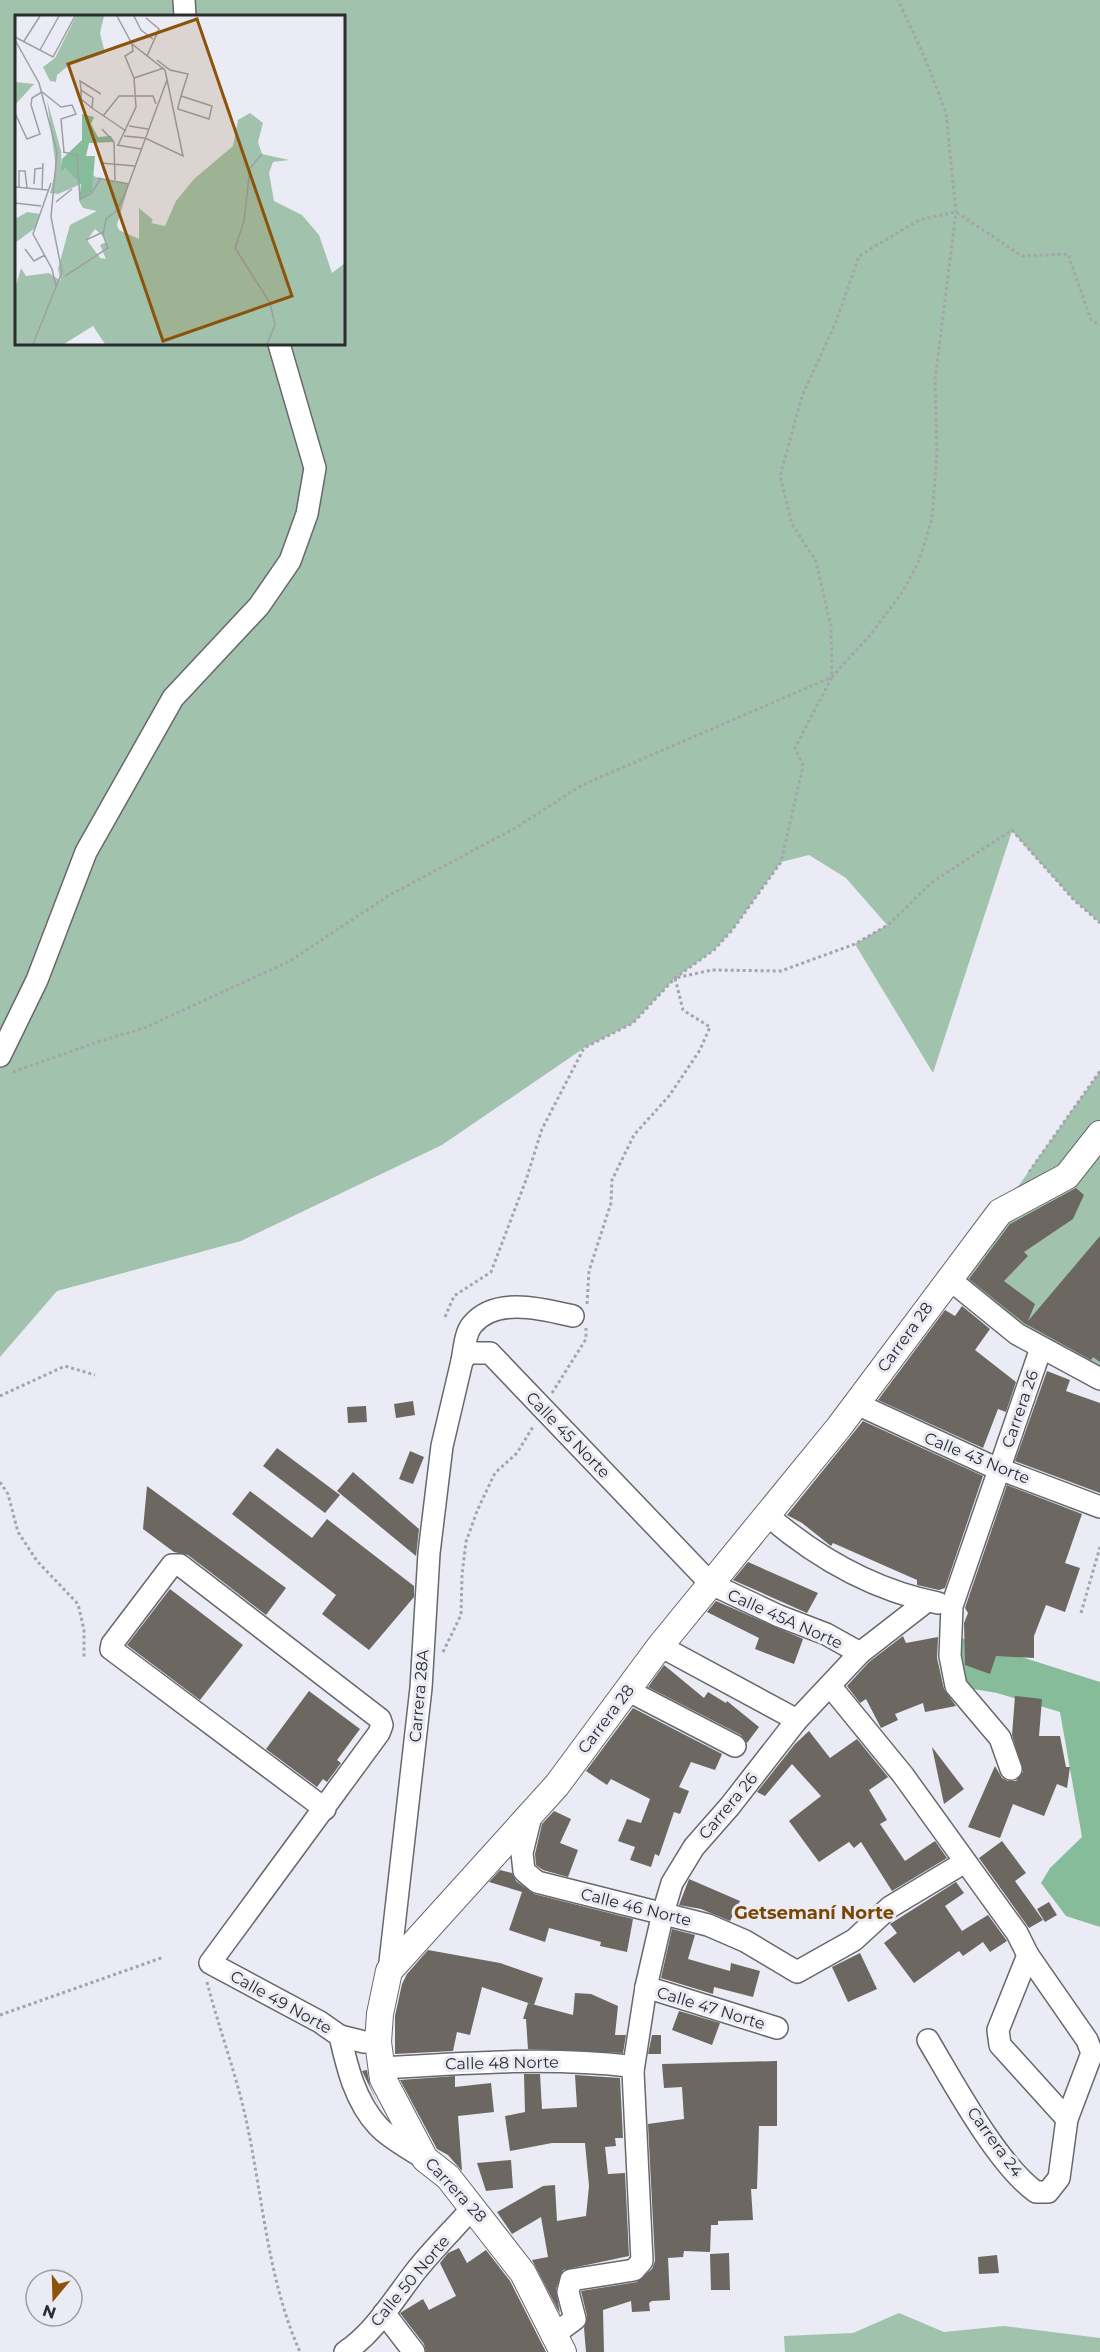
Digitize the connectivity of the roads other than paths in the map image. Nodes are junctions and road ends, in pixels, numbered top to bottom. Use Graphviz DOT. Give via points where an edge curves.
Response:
graph roads {
  1 [pos="184,0"];
  2 [pos="186,15"];
  3 [pos="279,345"];
  4 [pos="5,1064"];
  5 [pos="1100,1134"];
  6 [pos="948,1278"];
  7 [pos="573,1316"];
  8 [pos="1041,1348"];
  9 [pos="462,1361"];
  10 [pos="1100,1379"];
  11 [pos="857,1404"];
  12 [pos="1000,1468"];
  13 [pos="1100,1507"];
  14 [pos="768,1515"];
  15 [pos="711,1584"];
  16 [pos="927,1601"];
  17 [pos="952,1606"];
  18 [pos="660,1646"];
  19 [pos="860,1653"];
  20 [pos="831,1687"];
  21 [pos="627,1690"];
  22 [pos="797,1720"];
  23 [pos="735,1746"];
  24 [pos="1011,1769"];
  25 [pos="325,1809"];
  26 [pos="531,1816"];
  27 [pos="965,1862"];
  28 [pos="663,1913"];
  29 [pos="1028,1955"];
  30 [pos="389,1971"];
  31 [pos="646,1987"];
  32 [pos="777,2028"];
  33 [pos="340,2036"];
  34 [pos="927,2040"];
  35 [pos="378,2042"];
  36 [pos="381,2068"];
  37 [pos="628,2068"];
  38 [pos="1067,2119"];
  39 [pos="425,2159"];
  40 [pos="473,2207"];
  41 [pos="384,2313"];
  42 [pos="559,2343"];
  43 [pos="345,2352"];
  44 [pos="414,2352"];
  1 -- 2 [label="street"];
  3 -- 4 [label="street" via="315,468 307,514 290,561 259,606 172,698 86,852"];
  5 -- 6 [label="street, Carrera 28" via="1067,1176 1000,1212"];
  6 -- 8 [label="street" via="996,1319"];
  6 -- 11 [label="street, Carrera 28"];
  7 -- 9 [label="street" via="528,1306 489,1312 471,1326"];
  8 -- 10 [label="street"];
  8 -- 12 [label="street, Carrera 26"];
  9 -- 15 [label="street, Calle 45 Norte" via="468,1353 490,1353"];
  9 -- 30 [label="street, Carrera 28A" via="447,1420 429,1553 421,1688"];
  11 -- 12 [label="street, Calle 43 Norte"];
  11 -- 14 [label="street, Carrera 28"];
  12 -- 13 [label="street, Calle 43 Norte"];
  12 -- 17 [label="street, Carrera 26"];
  14 -- 15 [label="street, Carrera 28"];
  14 -- 16 [label="street" via="815,1553 842,1568 869,1582"];
  15 -- 18 [label="street, Carrera 28"];
  15 -- 19 [label="street, Calle 45A Norte"];
  16 -- 17 [label="street"];
  16 -- 19 [label="street, Carrera 26"];
  17 -- 24 [label="street" via="950,1656 956,1686 1000,1738"];
  18 -- 21 [label="street, Carrera 28"];
  18 -- 22 [label="street"];
  19 -- 20 [label="street, Carrera 26"];
  20 -- 22 [label="street, Carrera 26"];
  20 -- 27 [label="street" via="903,1776"];
  21 -- 23 [label="street"];
  21 -- 26 [label="street, Carrera 28"];
  22 -- 28 [label="street, Carrera 26" via="694,1847 672,1883"];
  25 -- 25 [label="street" via="379,1733 380,1719 180,1565 172,1564 112,1644 113,1652"];
  25 -- 33 [label="street, Calle 49 Norte" via="210,1963"];
  26 -- 28 [label="street, Calle 46 Norte" via="522,1853 524,1871 537,1882"];
  26 -- 30 [label="street, Carrera 28"];
  27 -- 28 [label="street, Calle 46 Norte" via="890,1907 854,1940 797,1972 745,1941 708,1925"];
  27 -- 29 [label="street" via="1017,1933"];
  28 -- 31 [label="street, Carrera 26"];
  29 -- 38 [label="street" via="1092,2053"];
  29 -- 38 [label="street" via="998,2030 1000,2045"];
  30 -- 35 [label="street, Carrera 28"];
  31 -- 32 [label="street, Calle 47 Norte"];
  31 -- 37 [label="street, Carrera 26"];
  33 -- 35 [label="street"];
  33 -- 39 [label="street, Calle 49 Norte" via="360,2100 379,2127"];
  34 -- 38 [label="street, Carrera 24" via="984,2129 1036,2192 1048,2192 1059,2178"];
  35 -- 36 [label="street, Carrera 28"];
  36 -- 37 [label="street, Calle 48 Norte" via="469,2062 578,2062"];
  36 -- 39 [label="street, Carrera 28"];
  37 -- 42 [label="street, Carrera 26" via="642,2261 634,2270 571,2280 568,2292 574,2319"];
  39 -- 40 [label="street, Carrera 28" via="448,2177"];
  40 -- 41 [label="street, Calle 50 Norte"];
  40 -- 42 [label="street, Carrera 28" via="523,2273"];
  41 -- 43 [label="street, Calle 50 Norte"];
  41 -- 44 [label="street"];
}
